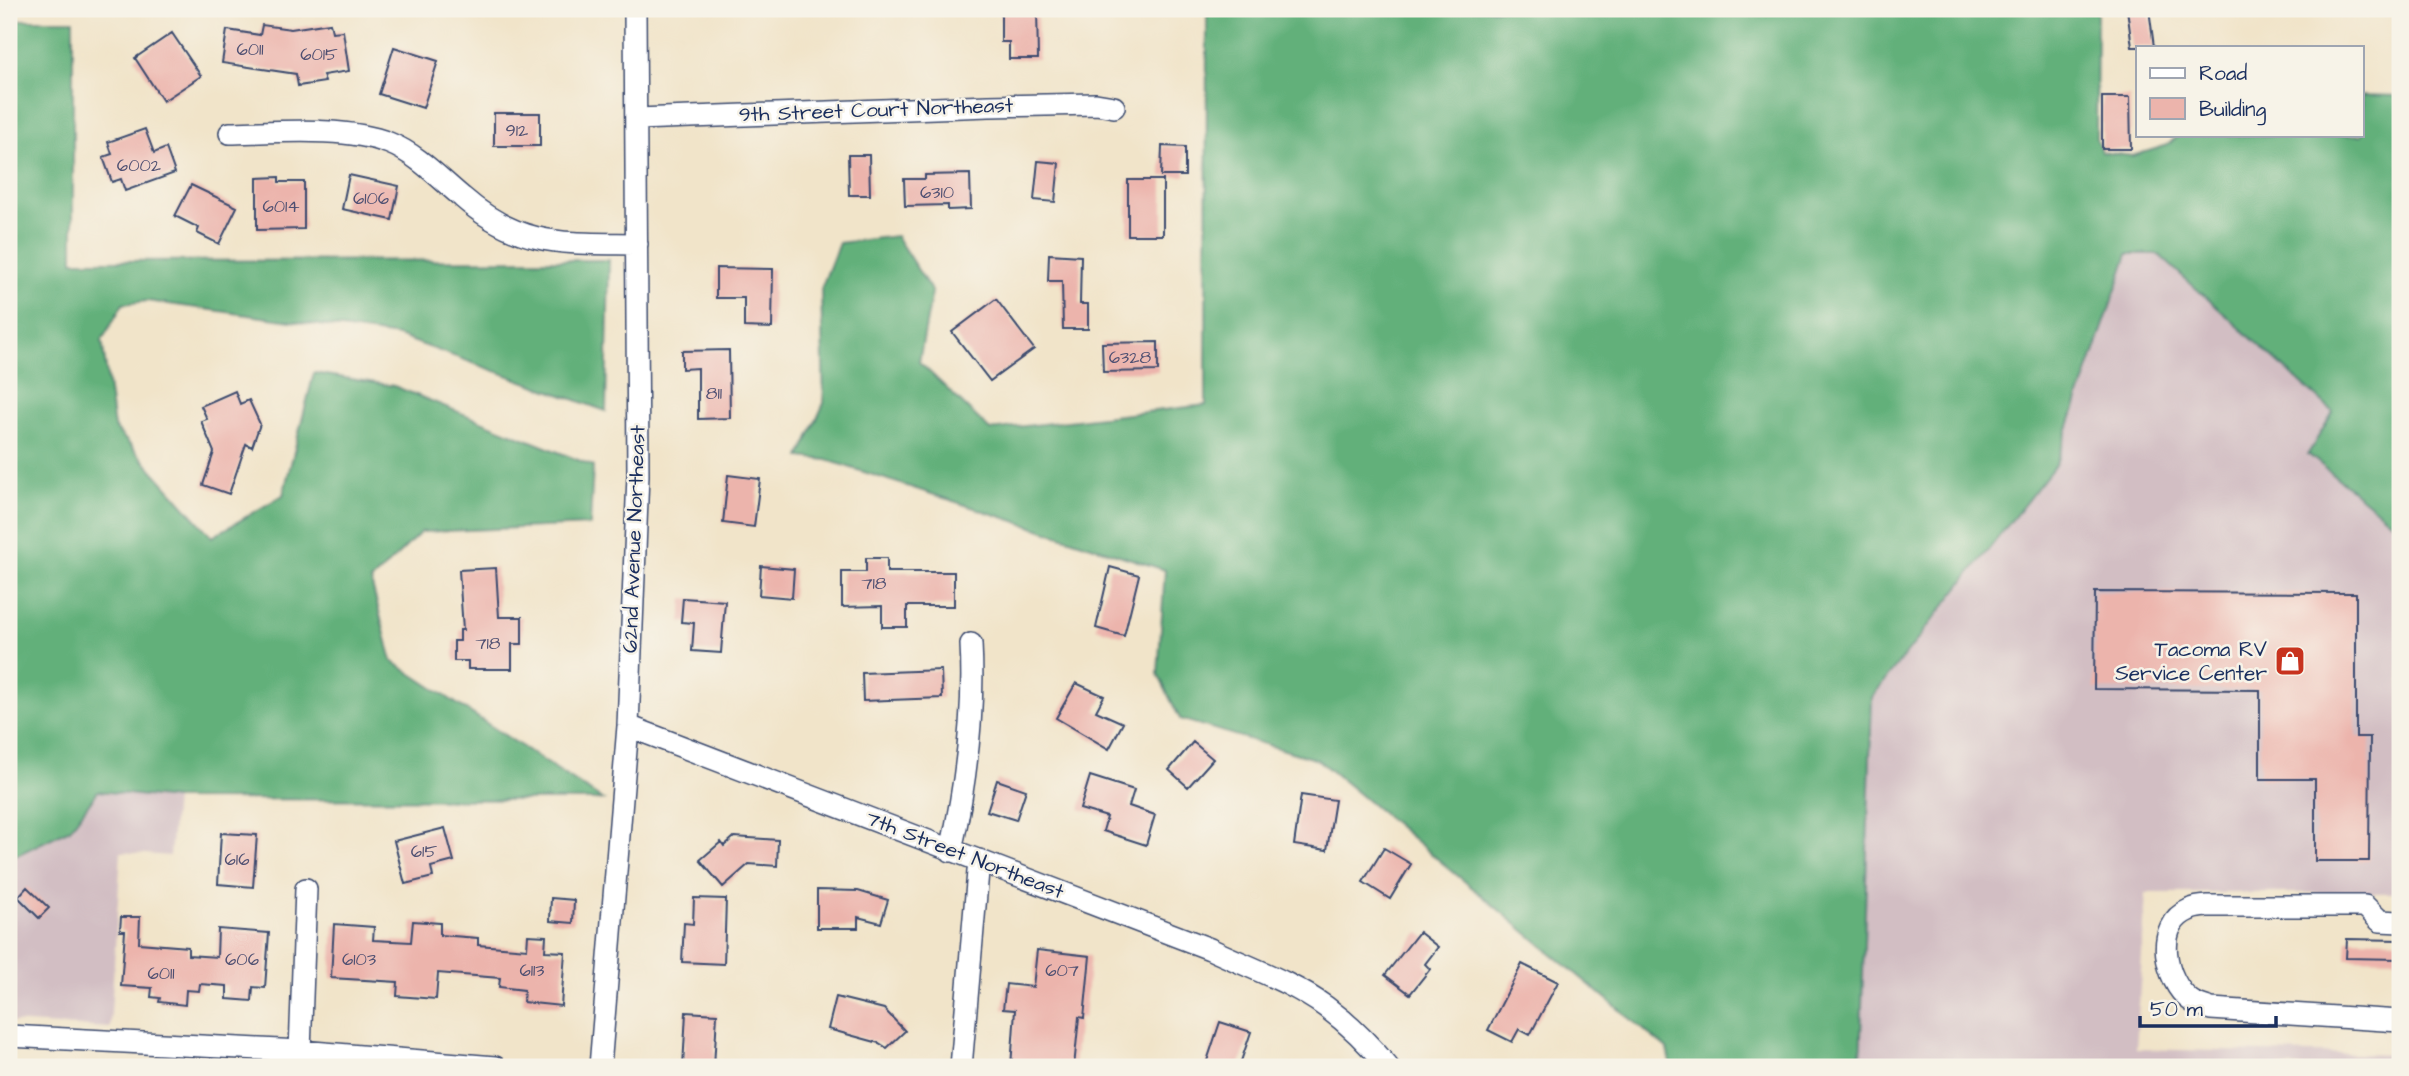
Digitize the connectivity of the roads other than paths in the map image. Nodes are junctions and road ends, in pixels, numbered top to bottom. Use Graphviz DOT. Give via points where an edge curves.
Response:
graph roads {
  1 [pos="635,9"];
  2 [pos="1114,107"];
  3 [pos="637,119"];
  4 [pos="230,133"];
  5 [pos="637,244"];
  6 [pos="971,644"];
  7 [pos="628,726"];
  8 [pos="951,851"];
  9 [pos="979,860"];
  10 [pos="306,889"];
  11 [pos="2390,922"];
  12 [pos="2400,1021"];
  13 [pos="9,1036"];
  14 [pos="300,1051"];
  15 [pos="495,1067"];
  16 [pos="600,1067"];
  17 [pos="961,1067"];
  18 [pos="1388,1067"];
  1 -- 3 [label="street, 62nd Avenue Northeast"];
  2 -- 3 [label="street, 9th Street Court Northeast" via="989,106"];
  3 -- 5 [label="street, 62nd Avenue Northeast"];
  4 -- 5 [label="street" via="367,136 407,152 492,220 533,238 554,243"];
  5 -- 7 [label="street, 62nd Avenue Northeast" via="638,475"];
  6 -- 8 [label="street" via="974,690 962,800"];
  7 -- 8 [label="street, 7th Street Northeast"];
  7 -- 16 [label="street, 62nd Avenue Northeast"];
  8 -- 9 [label="street, 7th Street Northeast"];
  9 -- 17 [label="street"];
  9 -- 18 [label="street, 7th Street Northeast" via="1174,934 1299,991 1341,1019"];
  10 -- 14 [label="street"];
  11 -- 12 [label="street" via="2365,906 2206,906 2189,910 2171,926 2166,942 2178,989 2192,1002 2211,1009"];
  13 -- 14 [label="street"];
  14 -- 15 [label="street"];
}
